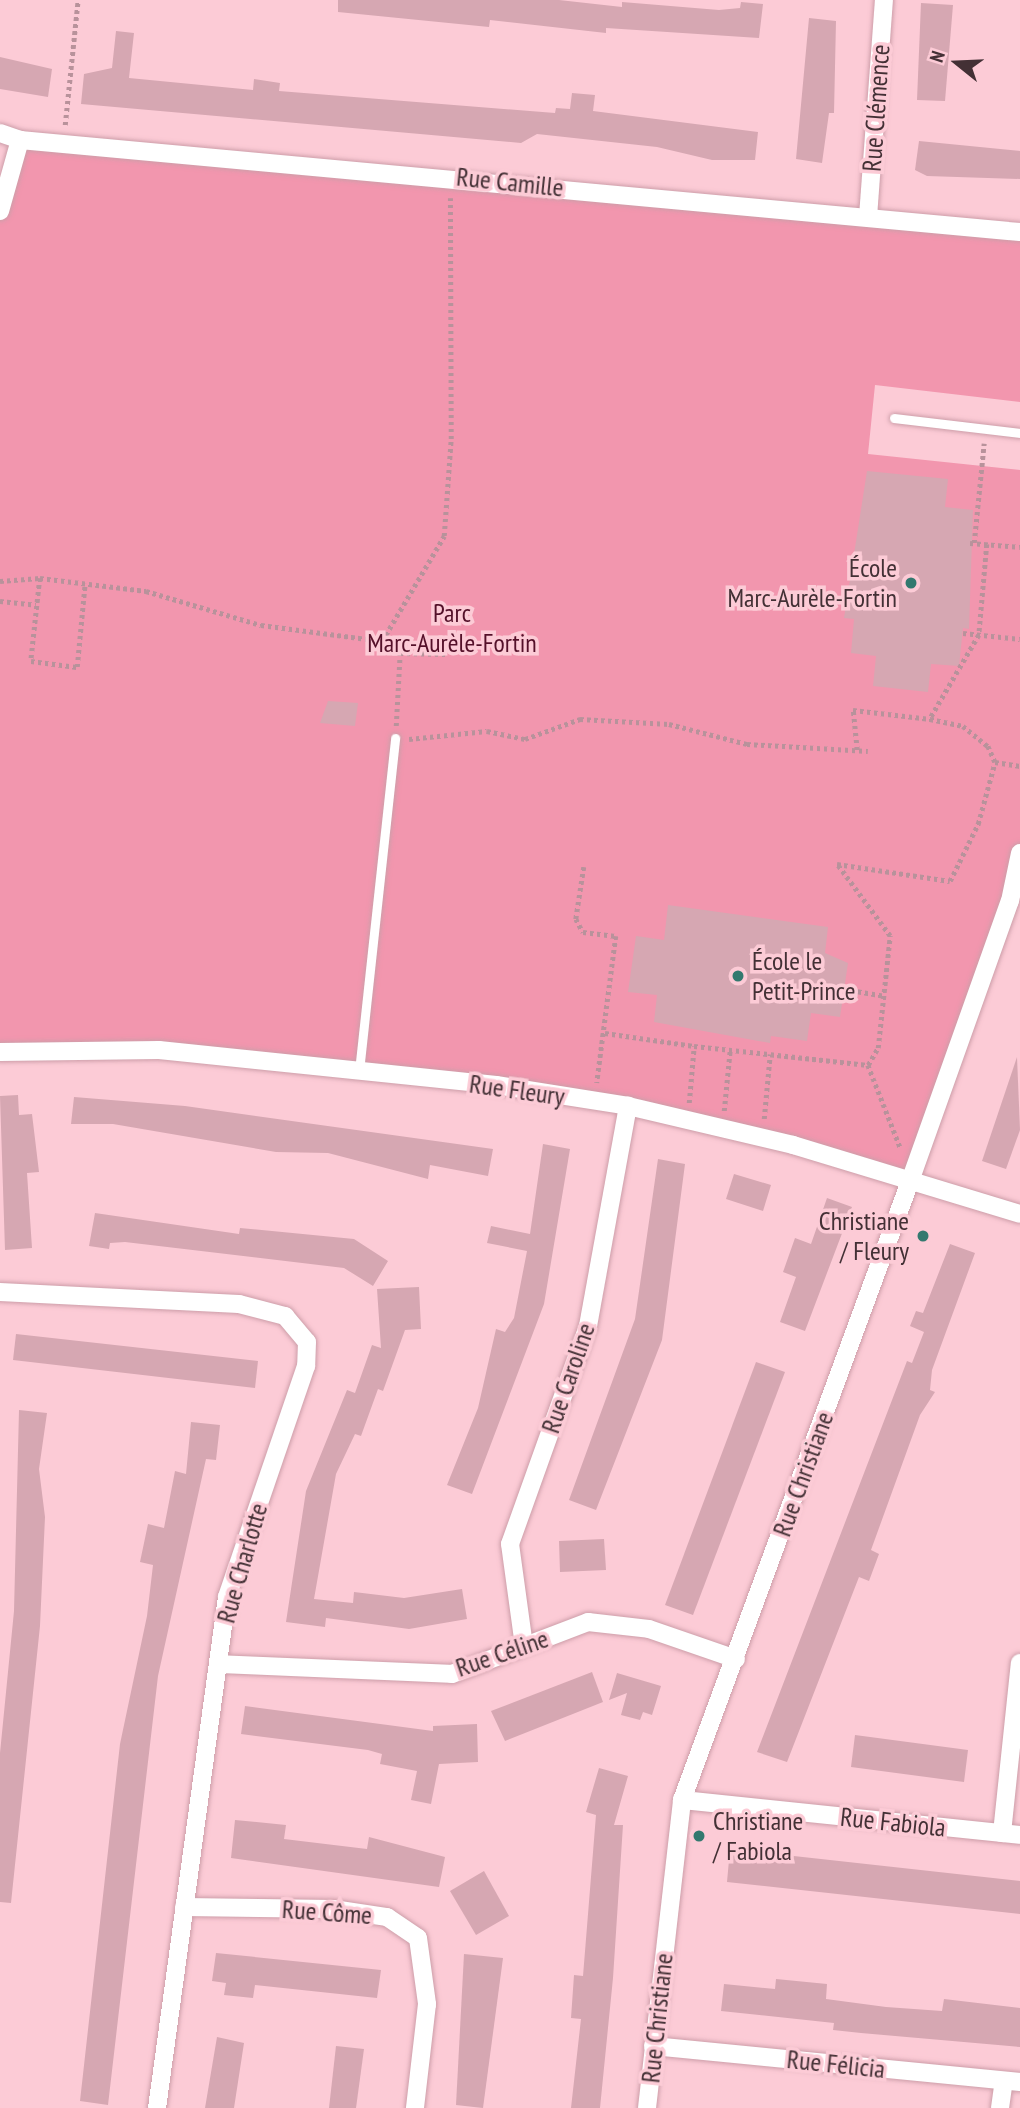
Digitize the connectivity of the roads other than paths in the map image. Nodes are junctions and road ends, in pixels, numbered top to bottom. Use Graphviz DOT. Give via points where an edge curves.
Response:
graph roads {
  1 [pos="884,0"];
  2 [pos="0,133"];
  3 [pos="20,140"];
  4 [pos="0,211"];
  5 [pos="868,217"];
  6 [pos="1020,232"];
  7 [pos="894,418"];
  8 [pos="1020,433"];
  9 [pos="395,738"];
  10 [pos="1020,853"];
  11 [pos="0,1052"];
  12 [pos="359,1071"];
  13 [pos="628,1106"];
  14 [pos="909,1184"];
  15 [pos="1020,1214"];
  16 [pos="0,1292"];
  17 [pos="524,1646"];
  18 [pos="736,1659"];
  19 [pos="1020,1663"];
  20 [pos="218,1664"];
  21 [pos="682,1800"];
  22 [pos="1002,1833"];
  23 [pos="1020,1835"];
  24 [pos="184,1907"];
  25 [pos="653,2046"];
  26 [pos="1012,2081"];
  27 [pos="157,2108"];
  28 [pos="415,2108"];
  29 [pos="647,2108"];
  30 [pos="1000,2108"];
  1 -- 5 [label="street, Rue Clémence"];
  2 -- 3 [label="street, Rue Camille"];
  3 -- 4 [label="street"];
  3 -- 5 [label="street, Rue Camille"];
  5 -- 6 [label="street, Rue Camille"];
  7 -- 8 [label="lane"];
  9 -- 12 [label="lane"];
  10 -- 14 [label="street, Rue Christiane" via="1010,901"];
  11 -- 12 [label="street, Rue Fleury" via="159,1050"];
  12 -- 13 [label="street, Rue Fleury"];
  13 -- 14 [label="street, Rue Fleury" via="762,1137"];
  13 -- 17 [label="street, Rue Caroline" via="588,1326 510,1544"];
  14 -- 15 [label="street, Rue Fleury"];
  14 -- 18 [label="street, Rue Christiane"];
  16 -- 20 [label="street, Rue Charlotte" via="239,1304 285,1316 307,1342 306,1366 227,1597"];
  17 -- 18 [label="street, Rue Céline" via="588,1622 649,1629"];
  17 -- 20 [label="street, Rue Céline" via="452,1674"];
  18 -- 21 [label="street, Rue Christiane"];
  19 -- 22 [label="street"];
  20 -- 24 [label="street, Rue Charlotte"];
  21 -- 22 [label="street, Rue Fabiola"];
  21 -- 25 [label="street, Rue Christiane"];
  22 -- 23 [label="street, Rue Fabiola"];
  24 -- 27 [label="street, Rue Charlotte"];
  24 -- 28 [label="street, Rue Côme" via="333,1909 387,1917 418,1938 427,2004"];
  25 -- 26 [label="street, Rue Félicia"];
  25 -- 29 [label="street, Rue Christiane"];
  26 -- 30 [label="street"];
}
